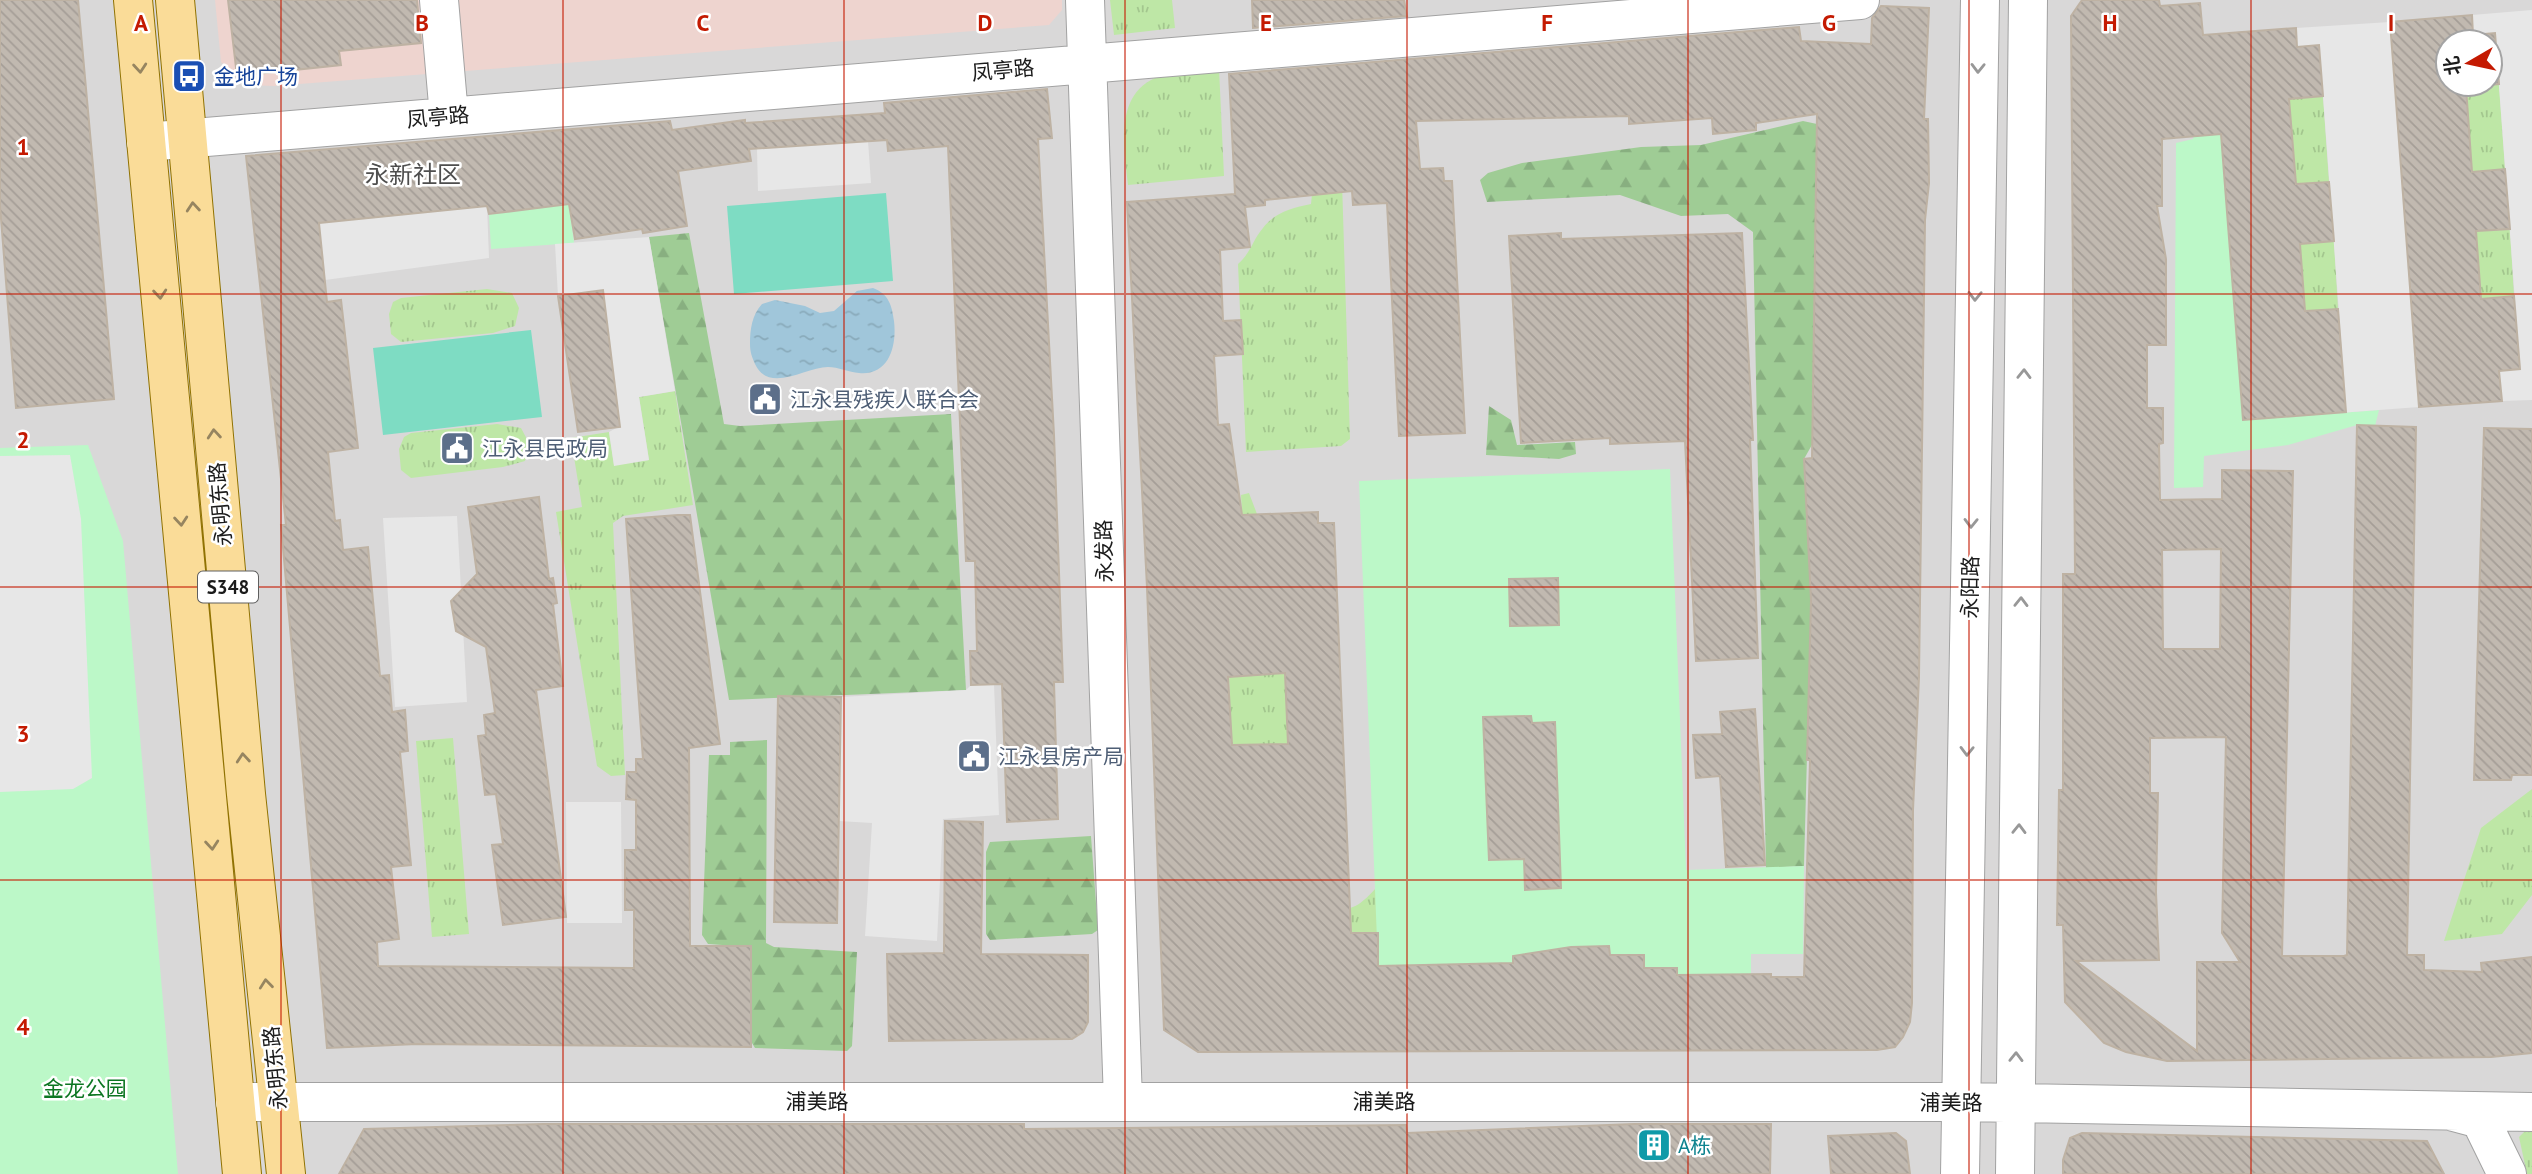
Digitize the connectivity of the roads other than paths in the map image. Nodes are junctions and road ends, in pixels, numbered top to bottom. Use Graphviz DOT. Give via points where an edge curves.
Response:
graph roads {
  1 [pos="133,0"];
  2 [pos="175,0"];
  3 [pos="439,0"];
  4 [pos="1085,0"];
  5 [pos="1860,0"];
  6 [pos="1980,0"];
  7 [pos="2028,0"];
  8 [pos="1087,63"];
  9 [pos="449,116"];
  10 [pos="187,137"];
  11 [pos="146,142"];
  12 [pos="278,1101"];
  13 [pos="1123,1101"];
  14 [pos="235,1102"];
  15 [pos="1961,1102"];
  16 [pos="2016,1103"];
  17 [pos="2448,1110"];
  18 [pos="2532,1112"];
  19 [pos="242,1174"];
  20 [pos="286,1174"];
  21 [pos="1960,1174"];
  22 [pos="2015,1174"];
  23 [pos="2507,1174"];
  1 -- 11 [label="main road, 永明东路 / S348, one-way"];
  2 -- 10 [label="main road, 永明东路 / S348"];
  3 -- 9 [label="street"];
  4 -- 8 [label="street, 永发路"];
  5 -- 8 [label="street, 凤亭路"];
  6 -- 15 [label="street, 永阳路, one-way"];
  16 -- 7 [label="street, one-way"];
  8 -- 9 [label="street, 凤亭路"];
  8 -- 13 [label="street, 永发路"];
  9 -- 10 [label="street, 凤亭路"];
  10 -- 11 [label="street, 凤亭路"];
  12 -- 10 [label="main road, 永明东路 / S348, one-way"];
  11 -- 14 [label="main road, 永明东路 / S348, one-way"];
  12 -- 13 [label="street, 浦美路"];
  12 -- 14 [label="street, 浦美路"];
  12 -- 20 [label="main road, 永明东路 / S348"];
  13 -- 15 [label="street, 浦美路"];
  14 -- 19 [label="main road, 永明东路 / S348"];
  15 -- 16 [label="street, 浦美路"];
  15 -- 21 [label="street, 永阳路"];
  16 -- 17 [label="street, 浦美路"];
  16 -- 22 [label="street"];
  17 -- 18 [label="street, 浦美路"];
  17 -- 23 [label="street" via="2480,1119"];
}
